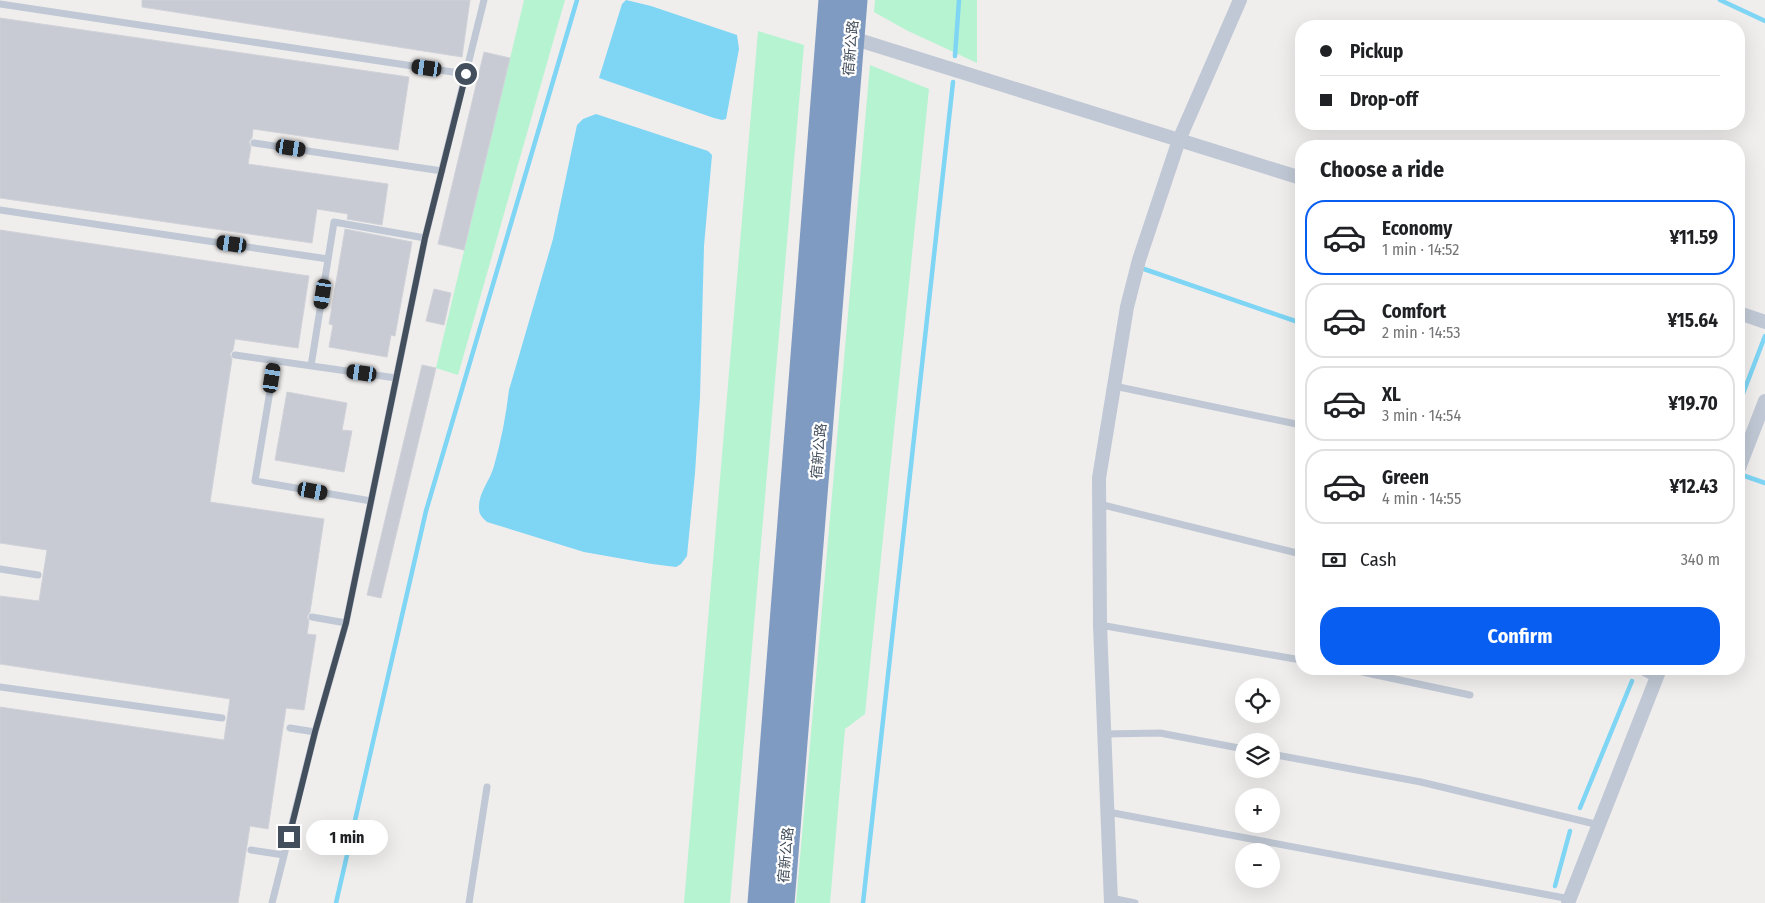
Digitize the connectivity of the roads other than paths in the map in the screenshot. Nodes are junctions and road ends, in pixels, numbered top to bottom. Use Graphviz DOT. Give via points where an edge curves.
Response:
graph roads {
  1 [pos="484,0"];
  2 [pos="831,0"];
  3 [pos="855,0"];
  4 [pos="1240,0"];
  5 [pos="0,4"];
  6 [pos="852,38"];
  7 [pos="466,74"];
  8 [pos="1179,140"];
  9 [pos="254,143"];
  10 [pos="442,171"];
  11 [pos="1295,176"];
  12 [pos="0,210"];
  13 [pos="425,238"];
  14 [pos="328,259"];
  15 [pos="1745,316"];
  16 [pos="1765,322"];
  17 [pos="235,355"];
  18 [pos="275,361"];
  19 [pos="311,366"];
  20 [pos="396,378"];
  21 [pos="1114,386"];
  22 [pos="1765,401"];
  23 [pos="1295,424"];
  24 [pos="1745,453"];
  25 [pos="371,501"];
  26 [pos="1099,504"];
  27 [pos="1295,553"];
  28 [pos="0,569"];
  29 [pos="38,575"];
  30 [pos="312,617"];
  31 [pos="346,623"];
  32 [pos="1100,625"];
  33 [pos="1295,659"];
  34 [pos="1375,675"];
  35 [pos="1658,675"];
  36 [pos="0,687"];
  37 [pos="1470,696"];
  38 [pos="222,718"];
  39 [pos="290,728"];
  40 [pos="315,732"];
  41 [pos="1105,734"];
  42 [pos="1235,747"];
  43 [pos="1280,756"];
  44 [pos="487,787"];
  45 [pos="1108,812"];
  46 [pos="1599,825"];
  47 [pos="252,850"];
  48 [pos="284,855"];
  49 [pos="1111,900"];
  50 [pos="1569,901"];
  51 [pos="272,903"];
  52 [pos="469,903"];
  53 [pos="760,903"];
  54 [pos="782,903"];
  55 [pos="1135,903"];
  1 -- 7 [label="lane"];
  2 -- 53 [label="highway, 宿新公路"];
  3 -- 6 [label="highway, 宿新公路"];
  4 -- 8 [label="street"];
  5 -- 7 [label="lane"];
  6 -- 8 [label="street"];
  6 -- 54 [label="highway, 宿新公路"];
  7 -- 10 [label="lane"];
  8 -- 11 [label="street"];
  8 -- 21 [label="street" via="1139,260 1127,307"];
  9 -- 10 [label="lane"];
  10 -- 13 [label="lane"];
  12 -- 14 [label="lane"];
  13 -- 14 [label="lane" via="334,222"];
  13 -- 20 [label="lane"];
  14 -- 19 [label="lane"];
  15 -- 16 [label="street"];
  17 -- 18 [label="lane"];
  18 -- 19 [label="lane"];
  18 -- 25 [label="lane" via="255,481"];
  19 -- 20 [label="lane"];
  20 -- 25 [label="lane"];
  21 -- 23 [label="lane"];
  21 -- 26 [label="street" via="1099,478"];
  22 -- 24 [label="street"];
  25 -- 31 [label="lane"];
  26 -- 27 [label="lane"];
  26 -- 32 [label="street"];
  28 -- 29 [label="lane"];
  30 -- 31 [label="lane"];
  31 -- 40 [label="lane"];
  32 -- 33 [label="lane"];
  32 -- 41 [label="street"];
  34 -- 37 [label="lane"];
  35 -- 46 [label="street"];
  36 -- 38 [label="lane"];
  39 -- 40 [label="lane"];
  40 -- 48 [label="lane"];
  41 -- 42 [label="lane" via="1160,733"];
  41 -- 45 [label="street"];
  43 -- 46 [label="lane" via="1421,782"];
  44 -- 52 [label="lane"];
  45 -- 49 [label="street"];
  45 -- 50 [label="lane"];
  46 -- 50 [label="street"];
  47 -- 48 [label="lane"];
  48 -- 51 [label="lane"];
  49 -- 55 [label="lane"];
}
